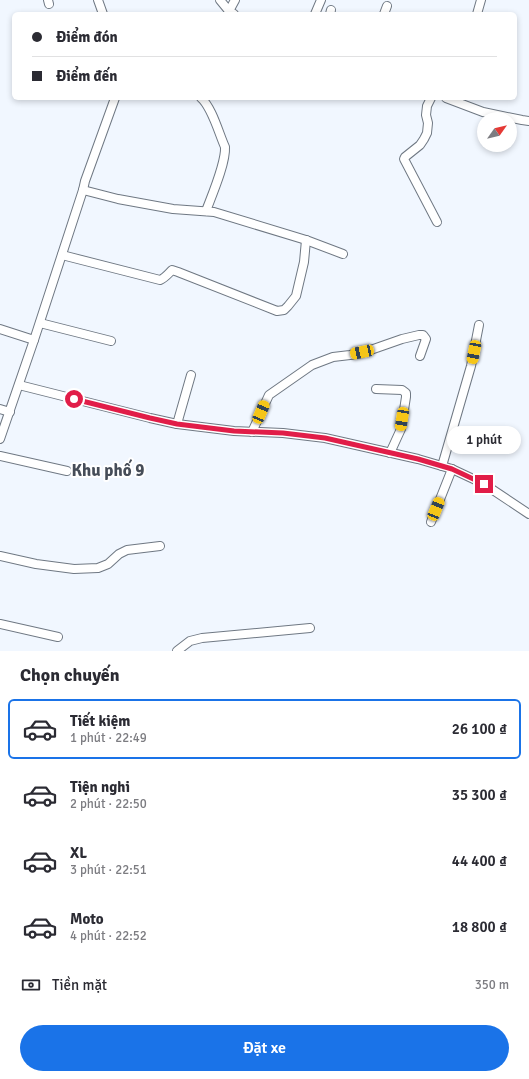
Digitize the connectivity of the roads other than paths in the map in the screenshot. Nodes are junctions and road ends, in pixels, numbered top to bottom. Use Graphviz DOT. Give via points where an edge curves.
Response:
graph roads {
  1 [pos="98,0"];
  2 [pos="220,0"];
  3 [pos="235,0"];
  4 [pos="321,0"];
  5 [pos="481,0"];
  6 [pos="102,12"];
  7 [pos="232,12"];
  8 [pos="316,12"];
  9 [pos="478,12"];
  10 [pos="114,100"];
  11 [pos="203,100"];
  12 [pos="430,100"];
  13 [pos="453,100"];
  14 [pos="529,121"];
  15 [pos="83,190"];
  16 [pos="206,211"];
  17 [pos="437,222"];
  18 [pos="306,240"];
  19 [pos="343,254"];
  20 [pos="62,255"];
  21 [pos="40,322"];
  22 [pos="479,325"];
  23 [pos="0,329"];
  24 [pos="34,340"];
  25 [pos="111,341"];
  26 [pos="420,356"];
  27 [pos="191,375"];
  28 [pos="19,385"];
  29 [pos="376,389"];
  30 [pos="0,409"];
  31 [pos="10,412"];
  32 [pos="177,424"];
  33 [pos="252,432"];
  34 [pos="0,439"];
  35 [pos="390,453"];
  36 [pos="0,456"];
  37 [pos="442,466"];
  38 [pos="452,469"];
  39 [pos="67,471"];
  40 [pos="529,514"];
  41 [pos="431,522"];
  42 [pos="160,546"];
  43 [pos="0,556"];
  44 [pos="0,624"];
  45 [pos="310,628"];
  46 [pos="58,637"];
  47 [pos="177,651"];
  1 -- 6 [label="street"];
  2 -- 7 [label="street"];
  3 -- 7 [label="street"];
  4 -- 8 [label="street"];
  5 -- 9 [label="street"];
  10 -- 15 [label="street" via="84,181"];
  11 -- 16 [label="street" via="211,112 226,153"];
  12 -- 17 [label="street" via="426,115 427,133 420,145 404,159"];
  13 -- 14 [label="street" via="483,112"];
  15 -- 16 [label="street" via="173,209"];
  15 -- 20 [label="street"];
  16 -- 18 [label="street"];
  18 -- 19 [label="street"];
  18 -- 20 [label="street" via="296,296 284,310 277,311 172,270 160,280"];
  20 -- 21 [label="street"];
  21 -- 24 [label="street"];
  21 -- 25 [label="street"];
  22 -- 37 [label="street" via="471,366"];
  23 -- 24 [label="street"];
  24 -- 28 [label="street"];
  26 -- 33 [label="street" via="426,339 423,335 322,360 268,395"];
  27 -- 32 [label="street"];
  28 -- 31 [label="street"];
  28 -- 32 [label="street"];
  29 -- 35 [label="street" via="402,390 406,393 401,429"];
  30 -- 31 [label="street"];
  31 -- 34 [label="street"];
  32 -- 33 [label="street"];
  33 -- 35 [label="street" via="325,438"];
  35 -- 37 [label="street"];
  36 -- 39 [label="street"];
  37 -- 38 [label="street"];
  38 -- 40 [label="street" via="484,484"];
  38 -- 41 [label="street"];
  42 -- 43 [label="street" via="127,550 98,568 74,569"];
  44 -- 46 [label="street"];
  45 -- 47 [label="street" via="202,638 190,641"];
}
